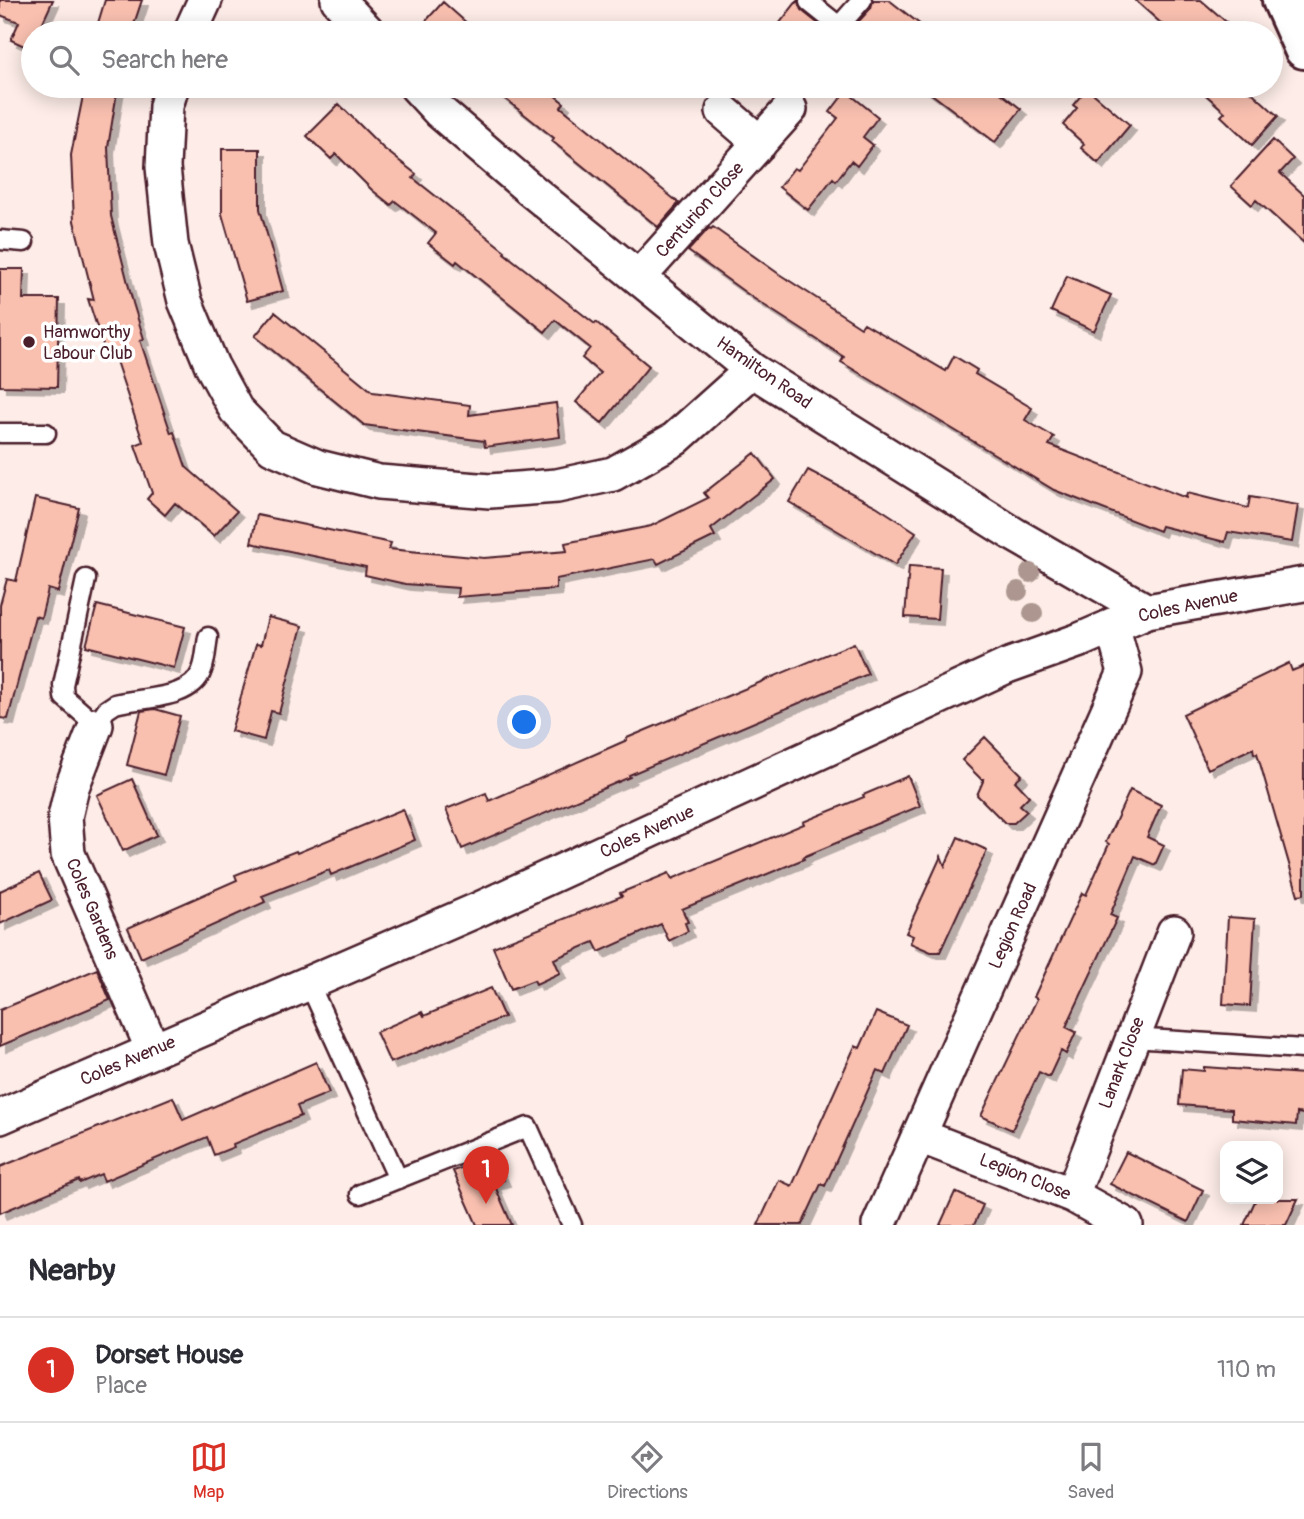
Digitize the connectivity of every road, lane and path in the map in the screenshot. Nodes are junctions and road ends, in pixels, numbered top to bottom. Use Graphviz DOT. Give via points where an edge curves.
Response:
graph roads {
  1 [pos="205,0"];
  2 [pos="862,0"];
  3 [pos="1282,0"];
  4 [pos="808,2"];
  5 [pos="195,21"];
  6 [pos="833,21"];
  7 [pos="848,21"];
  8 [pos="1304,49"];
  9 [pos="169,98"];
  10 [pos="427,98"];
  11 [pos="790,109"];
  12 [pos="723,111"];
  13 [pos="760,143"];
  14 [pos="0,240"];
  15 [pos="24,242"];
  16 [pos="639,278"];
  17 [pos="752,370"];
  18 [pos="0,433"];
  19 [pos="46,433"];
  20 [pos="86,579"];
  21 [pos="1304,584"];
  22 [pos="1147,611"];
  23 [pos="1112,625"];
  24 [pos="208,637"];
  25 [pos="96,725"];
  26 [pos="1174,932"];
  27 [pos="309,983"];
  28 [pos="1132,1038"];
  29 [pos="1303,1049"];
  30 [pos="153,1050"];
  31 [pos="0,1117"];
  32 [pos="920,1136"];
  33 [pos="398,1179"];
  34 [pos="360,1194"];
  35 [pos="1072,1195"];
  36 [pos="572,1225"];
  37 [pos="879,1225"];
  38 [pos="1126,1225"];
  1 -- 5 [label="street"];
  2 -- 7 [label="lane"];
  3 -- 8 [label="main road"];
  4 -- 6 [label="lane"];
  9 -- 17 [label="street" via="163,167 171,244 186,300 212,366 236,410 272,447 318,467 379,482 490,491 556,486 613,474 675,439"];
  10 -- 16 [label="street, Hamilton Road"];
  11 -- 13 [label="street, Centurion Close"];
  12 -- 13 [label="street"];
  13 -- 16 [label="street, Centurion Close"];
  14 -- 15 [label="lane"];
  16 -- 17 [label="street, Hamilton Road"];
  17 -- 22 [label="street, Hamilton Road" via="1015,535"];
  18 -- 19 [label="lane"];
  20 -- 25 [label="lane" via="63,685 64,697"];
  21 -- 22 [label="street, Coles Avenue"];
  22 -- 23 [label="street, Coles Avenue"];
  23 -- 27 [label="street, Coles Avenue" via="1007,666"];
  23 -- 32 [label="street, Legion Road" via="1125,672"];
  24 -- 25 [label="lane" via="202,671 194,686 115,704"];
  25 -- 30 [label="street, Coles Gardens" via="69,797 65,817 68,854"];
  26 -- 28 [label="street, Lanark Close"];
  27 -- 30 [label="street, Coles Avenue"];
  27 -- 33 [label="lane"];
  28 -- 29 [label="lane"];
  28 -- 35 [label="street, Lanark Close"];
  30 -- 31 [label="street, Coles Avenue"];
  32 -- 35 [label="street, Legion Close"];
  32 -- 37 [label="street, Legion Road"];
  33 -- 34 [label="lane"];
  33 -- 36 [label="lane" via="528,1127"];
  35 -- 38 [label="street, Legion Close"];
}
